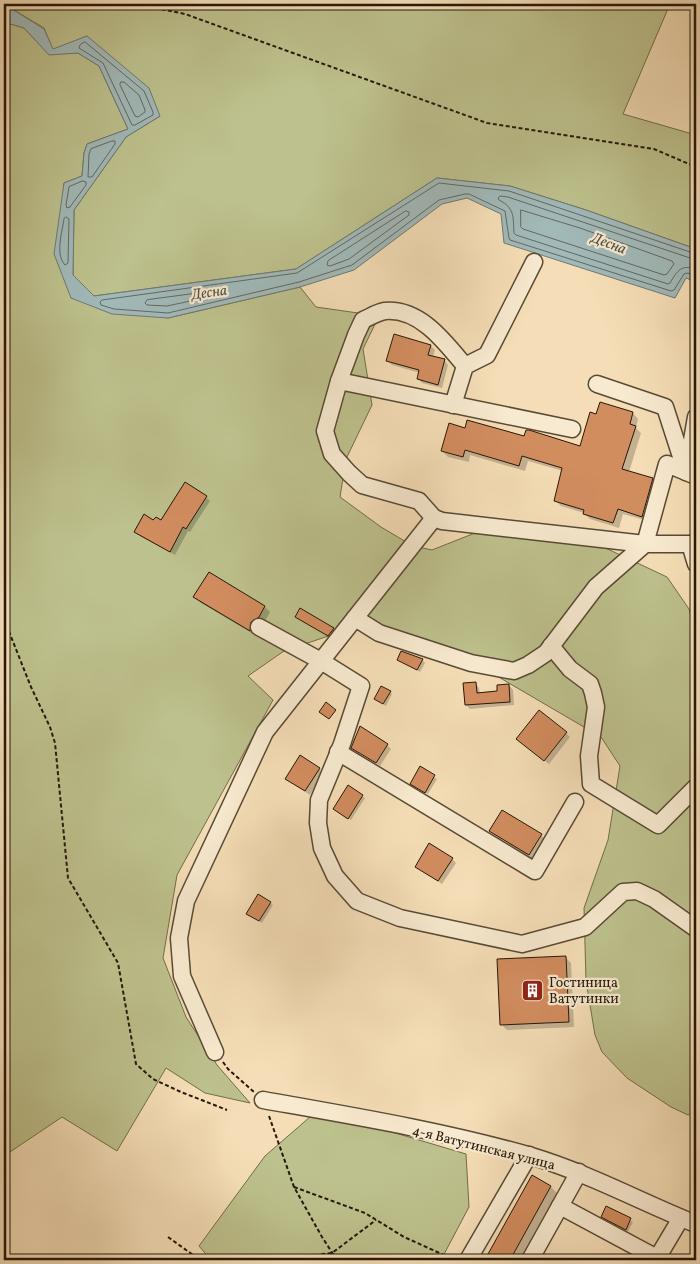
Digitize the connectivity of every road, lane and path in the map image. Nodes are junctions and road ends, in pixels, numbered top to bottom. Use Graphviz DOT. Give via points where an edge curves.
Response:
graph roads {
  1 [pos="136,4"];
  2 [pos="696,167"];
  3 [pos="534,262"];
  4 [pos="465,366"];
  5 [pos="339,381"];
  6 [pos="597,384"];
  7 [pos="453,405"];
  8 [pos="696,417"];
  9 [pos="572,429"];
  10 [pos="693,472"];
  11 [pos="434,518"];
  12 [pos="645,544"];
  13 [pos="693,544"];
  14 [pos="696,564"];
  15 [pos="355,618"];
  16 [pos="4,619"];
  17 [pos="259,627"];
  18 [pos="551,646"];
  19 [pos="321,661"];
  20 [pos="338,752"];
  21 [pos="696,787"];
  22 [pos="575,802"];
  23 [pos="696,928"];
  24 [pos="215,1052"];
  25 [pos="263,1100"];
  26 [pos="227,1110"];
  27 [pos="529,1156"];
  28 [pos="578,1172"];
  29 [pos="294,1187"];
  30 [pos="560,1206"];
  31 [pos="681,1218"];
  32 [pos="376,1220"];
  33 [pos="696,1224"];
  34 [pos="168,1237"];
  35 [pos="332,1253"];
  36 [pos="656,1259"];
  37 [pos="200,1260"];
  38 [pos="276,1260"];
  39 [pos="337,1260"];
  40 [pos="455,1260"];
  41 [pos="468,1260"];
  42 [pos="530,1260"];
  1 -- 2 [label="path" via="185,14 487,123 654,149"];
  3 -- 4 [label="street" via="487,354"];
  4 -- 5 [label="street" via="434,330 408,314 384,311 363,320"];
  4 -- 7 [label="street"];
  5 -- 7 [label="street"];
  5 -- 11 [label="street" via="325,431 332,454 362,485 419,501"];
  6 -- 10 [label="street" via="665,407"];
  7 -- 9 [label="street"];
  8 -- 10 [label="street"];
  10 -- 12 [label="street" via="667,464"];
  11 -- 12 [label="street"];
  11 -- 15 [label="street"];
  12 -- 13 [label="street"];
  12 -- 18 [label="street" via="596,587"];
  13 -- 14 [label="street"];
  15 -- 18 [label="street" via="379,633 461,660 514,671 546,653"];
  15 -- 19 [label="street"];
  16 -- 26 [label="path" via="55,743 68,878 118,963 136,1064 153,1079"];
  17 -- 19 [label="street"];
  18 -- 21 [label="street" via="570,669 590,684 596,707 589,756 591,784 658,825"];
  19 -- 20 [label="street" via="360,686"];
  19 -- 24 [label="street" via="265,732 186,901 179,938 182,976"];
  20 -- 22 [label="street" via="535,871"];
  20 -- 23 [label="street" via="319,800 318,823 322,848 335,876 357,901 400,918 522,944 585,927 624,892 636,891"];
  24 -- 25 [label="path" via="228,1069"];
  25 -- 27 [label="street, 4-я Ватутинская улица" via="370,1119"];
  25 -- 29 [label="path"];
  27 -- 28 [label="street, 4-я Ватутинская улица"];
  27 -- 41 [label="street"];
  28 -- 30 [label="street"];
  28 -- 31 [label="street, 4-я Ватутинская улица"];
  29 -- 32 [label="path"];
  29 -- 35 [label="path"];
  30 -- 36 [label="street"];
  30 -- 42 [label="street"];
  31 -- 33 [label="street, 4-я Ватутинская улица"];
  31 -- 36 [label="street"];
  32 -- 35 [label="path"];
  32 -- 40 [label="path" via="404,1237"];
  34 -- 37 [label="path"];
  35 -- 38 [label="path"];
  35 -- 39 [label="path"];
}
